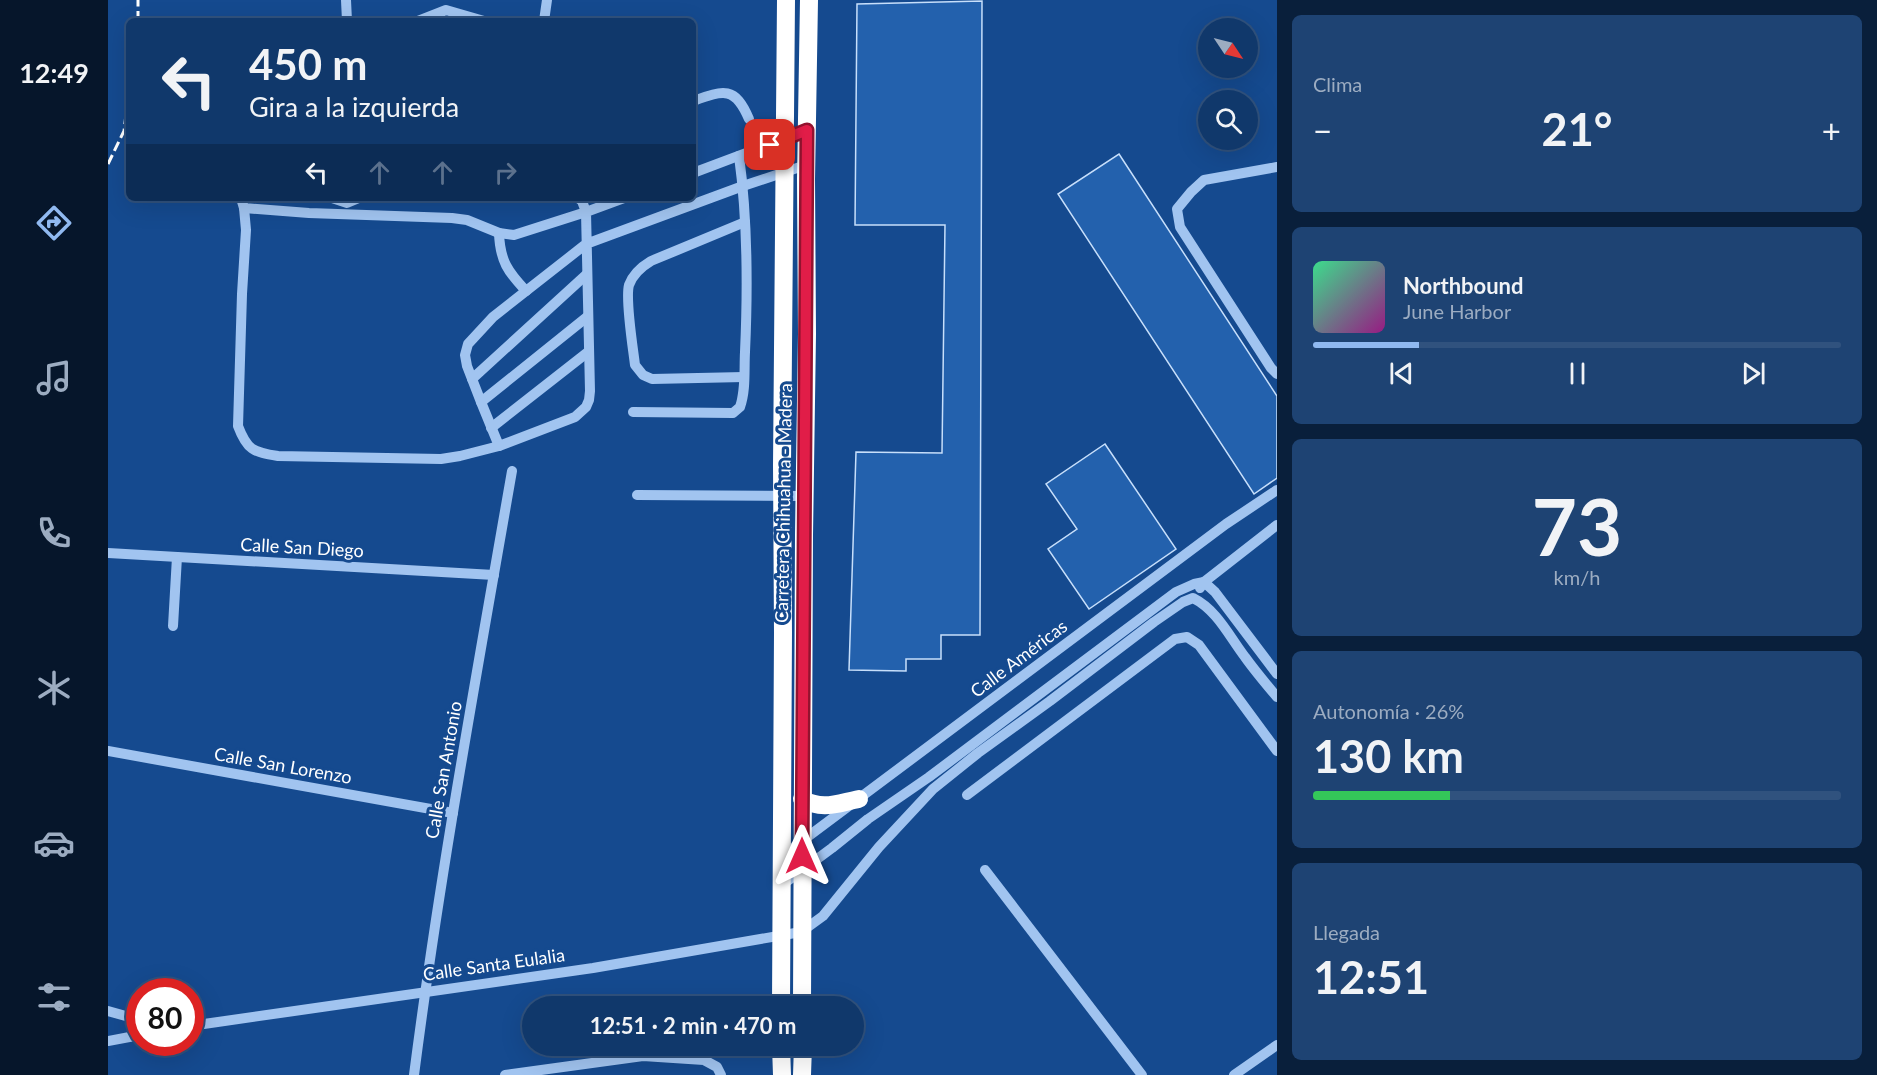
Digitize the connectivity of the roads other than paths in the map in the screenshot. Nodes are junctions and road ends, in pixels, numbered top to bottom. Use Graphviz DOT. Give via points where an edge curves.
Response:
graph roads {
  1 [pos="346,0"];
  2 [pos="547,0"];
  3 [pos="786,0"];
  4 [pos="809,0"];
  5 [pos="346,18"];
  6 [pos="426,18"];
  7 [pos="474,18"];
  8 [pos="544,18"];
  9 [pos="696,99"];
  10 [pos="749,119"];
  11 [pos="807,130"];
  12 [pos="785,140"];
  13 [pos="739,156"];
  14 [pos="806,165"];
  15 [pos="1277,167"];
  16 [pos="785,171"];
  17 [pos="696,172"];
  18 [pos="743,186"];
  19 [pos="582,201"];
  20 [pos="616,201"];
  21 [pos="242,203"];
  22 [pos="586,212"];
  23 [pos="745,222"];
  24 [pos="499,233"];
  25 [pos="586,244"];
  26 [pos="587,274"];
  27 [pos="526,291"];
  28 [pos="587,317"];
  29 [pos="784,333"];
  30 [pos="807,334"];
  31 [pos="588,352"];
  32 [pos="806,371"];
  33 [pos="1277,374"];
  34 [pos="744,377"];
  35 [pos="783,378"];
  36 [pos="472,379"];
  37 [pos="481,402"];
  38 [pos="633,412"];
  39 [pos="491,428"];
  40 [pos="499,446"];
  41 [pos="512,471"];
  42 [pos="1277,490"];
  43 [pos="637,495"];
  44 [pos="804,496"];
  45 [pos="783,497"];
  46 [pos="1277,525"];
  47 [pos="108,553"];
  48 [pos="177,557"];
  49 [pos="494,575"];
  50 [pos="1204,582"];
  51 [pos="1193,598"];
  52 [pos="173,626"];
  53 [pos="1277,674"];
  54 [pos="1277,697"];
  55 [pos="1277,751"];
  56 [pos="108,752"];
  57 [pos="967,795"];
  58 [pos="802,799"];
  59 [pos="859,799"];
  60 [pos="453,813"];
  61 [pos="802,842"];
  62 [pos="782,856"];
  63 [pos="802,870"];
  64 [pos="985,870"];
  65 [pos="782,885"];
  66 [pos="801,932"];
  67 [pos="781,936"];
  68 [pos="425,991"];
  69 [pos="781,996"];
  70 [pos="802,996"];
  71 [pos="108,1011"];
  72 [pos="126,1016"];
  73 [pos="204,1024"];
  74 [pos="126,1038"];
  75 [pos="108,1041"];
  76 [pos="1277,1045"];
  77 [pos="781,1056"];
  78 [pos="803,1056"];
  79 [pos="414,1075"];
  80 [pos="505,1075"];
  81 [pos="721,1075"];
  82 [pos="782,1075"];
  83 [pos="802,1075"];
  84 [pos="1142,1075"];
  85 [pos="1234,1075"];
  1 -- 5 [label="street"];
  2 -- 8 [label="street"];
  3 -- 12 [label="highway, Carretera Chihuahua - Madera"];
  4 -- 11 [label="highway, Carretera Chihuahua - Madera"];
  6 -- 7 [label="street" via="446,10"];
  9 -- 10 [label="street" via="729,93 743,104"];
  11 -- 12 [label="street"];
  11 -- 14 [label="highway, Carretera Chihuahua - Madera"];
  12 -- 13 [label="street"];
  12 -- 16 [label="highway, Carretera Chihuahua - Madera"];
  13 -- 17 [label="street"];
  13 -- 18 [label="street"];
  14 -- 16 [label="street"];
  14 -- 30 [label="highway, Carretera Chihuahua - Madera"];
  15 -- 33 [label="street" via="1204,180 1177,209 1180,227"];
  16 -- 18 [label="street"];
  16 -- 29 [label="highway, Carretera Chihuahua - Madera"];
  18 -- 23 [label="street"];
  18 -- 25 [label="street"];
  19 -- 22 [label="street"];
  20 -- 22 [label="street"];
  21 -- 24 [label="street" via="309,213 452,218"];
  21 -- 40 [label="street" via="246,230 238,426 250,448 260,454 278,456 441,459"];
  22 -- 24 [label="street" via="523,233"];
  22 -- 25 [label="street"];
  23 -- 34 [label="street" via="748,288"];
  23 -- 34 [label="street" via="642,266 627,291 635,365 643,375 652,379"];
  24 -- 27 [label="street" via="502,258"];
  25 -- 26 [label="street"];
  25 -- 27 [label="street"];
  26 -- 28 [label="street"];
  26 -- 36 [label="street"];
  27 -- 36 [label="street" via="493,317 468,344 465,354"];
  28 -- 31 [label="street"];
  28 -- 37 [label="street"];
  29 -- 30 [label="highway" via="795,340"];
  29 -- 35 [label="highway, Carretera Chihuahua - Madera"];
  30 -- 32 [label="highway, Carretera Chihuahua - Madera"];
  31 -- 39 [label="street"];
  31 -- 40 [label="street" via="590,391 582,413"];
  32 -- 35 [label="highway" via="793,369"];
  32 -- 44 [label="highway, Carretera Chihuahua - Madera"];
  34 -- 38 [label="street" via="742,402 733,413"];
  35 -- 45 [label="highway, Carretera Chihuahua - Madera"];
  36 -- 37 [label="street"];
  37 -- 39 [label="street"];
  39 -- 40 [label="street"];
  41 -- 49 [label="street, Calle San Antonio"];
  42 -- 59 [label="street, Calle Américas"];
  43 -- 45 [label="street"];
  44 -- 45 [label="street"];
  44 -- 58 [label="highway, Carretera Chihuahua - Madera"];
  45 -- 62 [label="highway, Carretera Chihuahua - Madera"];
  46 -- 50 [label="street"];
  47 -- 48 [label="street, Calle San Diego"];
  48 -- 49 [label="street, Calle San Diego"];
  48 -- 52 [label="street"];
  49 -- 60 [label="street, Calle San Antonio"];
  50 -- 51 [label="street"];
  50 -- 53 [label="street"];
  50 -- 63 [label="street" via="1176,592"];
  51 -- 54 [label="street" via="1213,612"];
  51 -- 66 [label="street" via="1154,622 933,789 890,834 823,916"];
  55 -- 57 [label="street" via="1209,656 1193,640 1180,637"];
  56 -- 60 [label="street, Calle San Lorenzo"];
  58 -- 59 [label="highway" via="814,806"];
  58 -- 61 [label="highway, Carretera Chihuahua - Madera"];
  59 -- 61 [label="street, Calle Américas"];
  60 -- 68 [label="street, Calle San Antonio"];
  61 -- 62 [label="street, Calle Américas"];
  61 -- 63 [label="highway, Carretera Chihuahua - Madera"];
  62 -- 65 [label="highway, Carretera Chihuahua - Madera"];
  63 -- 65 [label="street"];
  63 -- 66 [label="highway, Carretera Chihuahua - Madera"];
  64 -- 84 [label="street"];
  65 -- 67 [label="highway, Carretera Chihuahua - Madera"];
  66 -- 67 [label="street, Calle Santa Eulalia"];
  66 -- 70 [label="highway, Carretera Chihuahua - Madera"];
  67 -- 68 [label="street, Calle Santa Eulalia"];
  67 -- 69 [label="highway, Carretera Chihuahua - Madera"];
  68 -- 73 [label="street, Calle Santa Eulalia"];
  68 -- 79 [label="street, Calle San Antonio"];
  71 -- 72 [label="street"];
  74 -- 75 [label="street"];
  76 -- 85 [label="street"];
  77 -- 82 [label="highway"];
  78 -- 83 [label="highway"];
  80 -- 81 [label="street" via="643,1056 704,1060 717,1067"];
}
